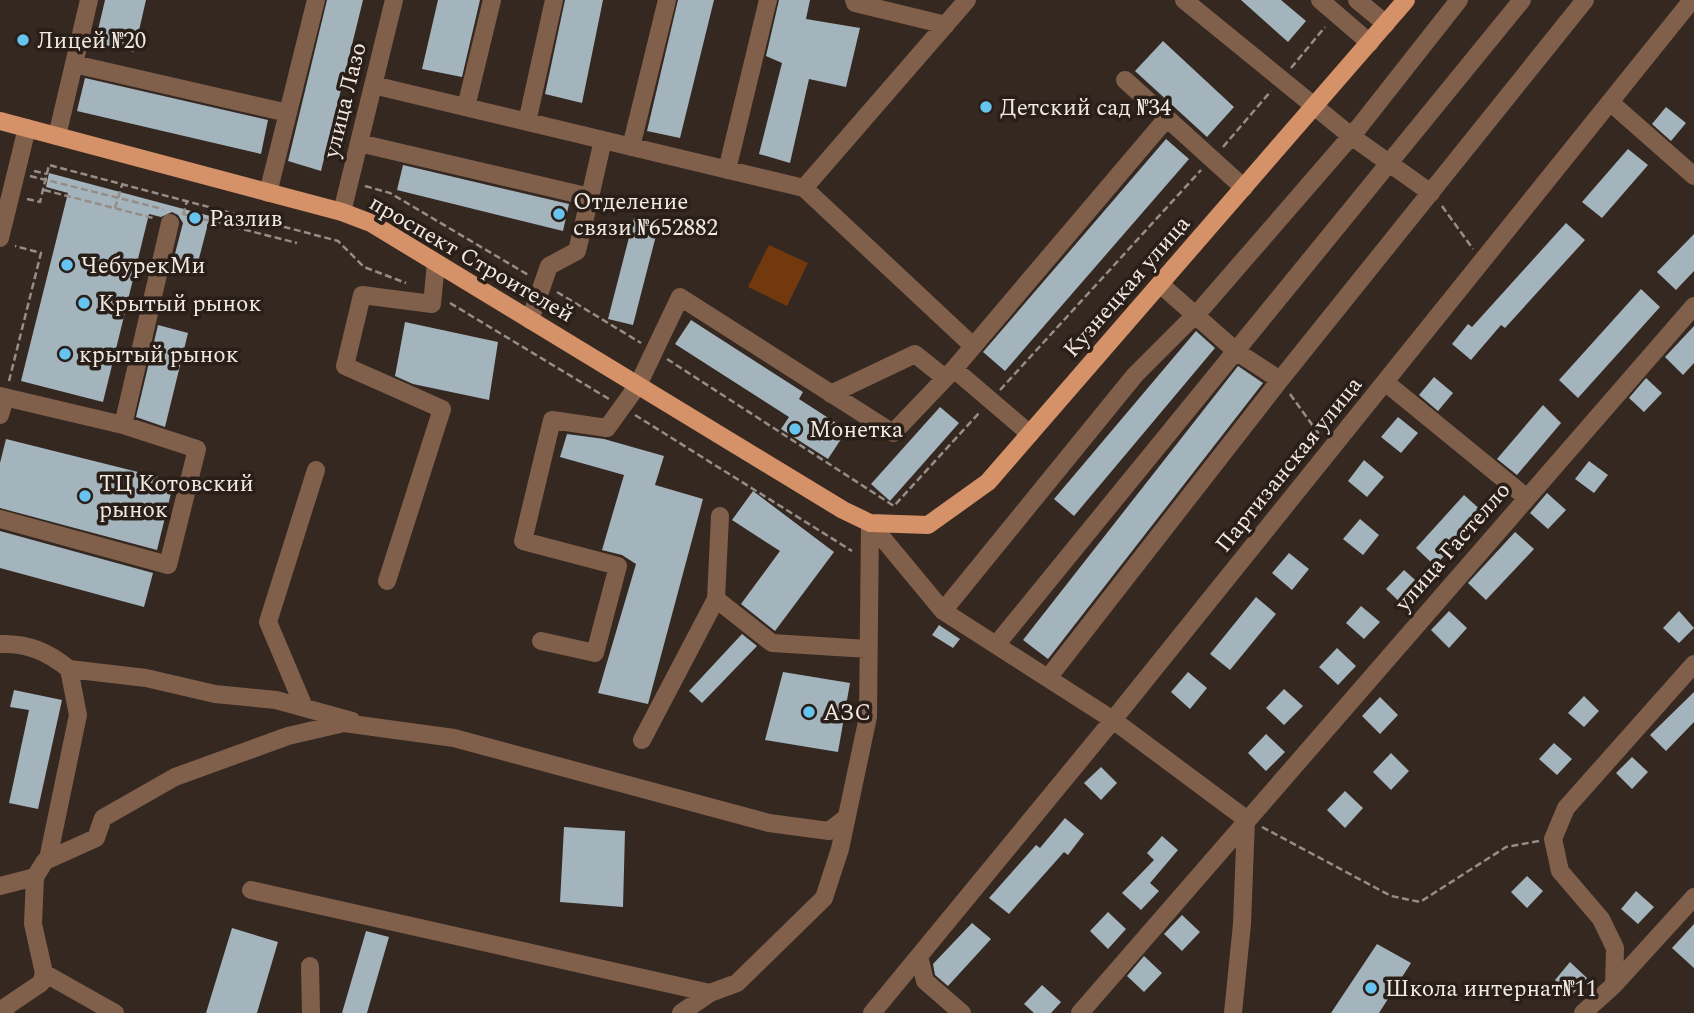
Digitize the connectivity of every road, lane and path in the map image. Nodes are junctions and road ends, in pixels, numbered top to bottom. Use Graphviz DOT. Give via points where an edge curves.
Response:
graph roads {
  1 [pos="89,0"];
  2 [pos="316,0"];
  3 [pos="394,0"];
  4 [pos="492,0"];
  5 [pos="554,0"];
  6 [pos="667,0"];
  7 [pos="768,0"];
  8 [pos="854,0"];
  9 [pos="967,0"];
  10 [pos="1184,0"];
  11 [pos="1320,0"];
  12 [pos="1357,0"];
  13 [pos="1406,0"];
  14 [pos="1459,0"];
  15 [pos="1522,0"];
  16 [pos="1585,0"];
  17 [pos="1692,0"];
  18 [pos="1337,14"];
  19 [pos="1386,24"];
  20 [pos="946,25"];
  21 [pos="1370,43"];
  22 [pos="74,64"];
  23 [pos="1125,80"];
  24 [pos="1280,80"];
  25 [pos="373,85"];
  26 [pos="1610,102"];
  27 [pos="1315,106"];
  28 [pos="466,107"];
  29 [pos="288,113"];
  30 [pos="1167,118"];
  31 [pos="0,121"];
  32 [pos="527,122"];
  33 [pos="27,128"];
  34 [pos="57,136"];
  35 [pos="1351,136"];
  36 [pos="603,140"];
  37 [pos="359,143"];
  38 [pos="631,147"];
  39 [pos="1212,159"];
  40 [pos="1390,164"];
  41 [pos="727,170"];
  42 [pos="16,172"];
  43 [pos="1694,176"];
  44 [pos="46,180"];
  45 [pos="122,184"];
  46 [pos="361,186"];
  47 [pos="804,188"];
  48 [pos="1244,188"];
  49 [pos="43,190"];
  50 [pos="268,193"];
  51 [pos="1431,193"];
  52 [pos="10,195"];
  53 [pos="590,197"];
  54 [pos="118,198"];
  55 [pos="115,208"];
  56 [pos="342,212"];
  57 [pos="174,216"];
  58 [pos="7,242"];
  59 [pos="297,243"];
  60 [pos="1482,261"];
  61 [pos="436,263"];
  62 [pos="543,284"];
  63 [pos="1160,284"];
  64 [pos="433,293"];
  65 [pos="1694,306"];
  66 [pos="1194,317"];
  67 [pos="530,320"];
  68 [pos="973,346"];
  69 [pos="654,351"];
  70 [pos="1237,352"];
  71 [pos="950,373"];
  72 [pos="1280,380"];
  73 [pos="1385,382"];
  74 [pos="638,385"];
  75 [pos="831,394"];
  76 [pos="990,400"];
  77 [pos="2,403"];
  78 [pos="621,407"];
  79 [pos="123,425"];
  80 [pos="1030,434"];
  81 [pos="1330,450"];
  82 [pos="316,470"];
  83 [pos="1527,498"];
  84 [pos="843,510"];
  85 [pos="720,516"];
  86 [pos="0,519"];
  87 [pos="870,523"];
  88 [pos="869,561"];
  89 [pos="387,581"];
  90 [pos="716,599"];
  91 [pos="943,611"];
  92 [pos="541,641"];
  93 [pos="0,644"];
  94 [pos="996,645"];
  95 [pos="868,649"];
  96 [pos="1694,664"];
  97 [pos="69,669"];
  98 [pos="1048,678"];
  99 [pos="304,707"];
  100 [pos="1113,720"];
  101 [pos="367,726"];
  102 [pos="642,740"];
  103 [pos="846,818"];
  104 [pos="1246,819"];
  105 [pos="1553,839"];
  106 [pos="48,859"];
  107 [pos="35,877"];
  108 [pos="0,886"];
  109 [pos="251,890"];
  110 [pos="1694,897"];
  111 [pos="919,956"];
  112 [pos="310,965"];
  113 [pos="44,973"];
  114 [pos="1614,985"];
  115 [pos="710,993"];
  116 [pos="5,1013"];
  117 [pos="115,1013"];
  118 [pos="311,1013"];
  119 [pos="681,1013"];
  120 [pos="872,1013"];
  121 [pos="962,1013"];
  122 [pos="1080,1013"];
  123 [pos="1233,1013"];
  124 [pos="1583,1013"];
  1 -- 22 [label="street"];
  2 -- 29 [label="street"];
  3 -- 25 [label="street, улица Лазо"];
  4 -- 28 [label="street"];
  5 -- 32 [label="street"];
  6 -- 38 [label="street"];
  7 -- 41 [label="street"];
  8 -- 20 [label="street"];
  9 -- 20 [label="street"];
  10 -- 24 [label="street"];
  11 -- 18 [label="street"];
  12 -- 19 [label="street"];
  13 -- 19 [label="main road, Кузнецкая улица"];
  14 -- 35 [label="street"];
  15 -- 40 [label="street"];
  16 -- 51 [label="street"];
  17 -- 26 [label="street, Партизанская улица"];
  18 -- 21 [label="street"];
  18 -- 24 [label="path"];
  19 -- 21 [label="main road, Кузнецкая улица"];
  20 -- 47 [label="street"];
  21 -- 27 [label="main road, Кузнецкая улица"];
  22 -- 29 [label="street"];
  22 -- 34 [label="street"];
  23 -- 30 [label="street"];
  24 -- 27 [label="street"];
  24 -- 39 [label="path"];
  25 -- 28 [label="street"];
  25 -- 37 [label="street, улица Лазо"];
  26 -- 43 [label="street"];
  26 -- 60 [label="street, Партизанская улица"];
  27 -- 35 [label="street"];
  27 -- 48 [label="main road, Кузнецкая улица"];
  28 -- 32 [label="street"];
  29 -- 50 [label="street"];
  30 -- 39 [label="street"];
  30 -- 68 [label="street"];
  31 -- 33 [label="main road, проспект Строителей"];
  32 -- 36 [label="street"];
  33 -- 34 [label="main road, проспект Строителей"];
  33 -- 42 [label="street"];
  34 -- 50 [label="main road, проспект Строителей"];
  35 -- 40 [label="street"];
  35 -- 66 [label="street"];
  36 -- 38 [label="street"];
  36 -- 53 [label="street"];
  37 -- 53 [label="street"];
  37 -- 56 [label="street, улица Лазо"];
  38 -- 41 [label="street"];
  39 -- 48 [label="street"];
  39 -- 76 [label="path"];
  40 -- 51 [label="street"];
  40 -- 70 [label="street"];
  41 -- 47 [label="street"];
  42 -- 44 [label="path"];
  42 -- 52 [label="street"];
  44 -- 45 [label="path" via="49,165"];
  44 -- 49 [label="path"];
  44 -- 54 [label="path"];
  45 -- 54 [label="path"];
  45 -- 64 [label="path" via="338,241 364,267"];
  46 -- 62 [label="path" via="390,193"];
  47 -- 68 [label="street"];
  48 -- 63 [label="main road, Кузнецкая улица"];
  49 -- 52 [label="path" via="40,202"];
  49 -- 55 [label="path"];
  50 -- 56 [label="main road, проспект Строителей"];
  51 -- 60 [label="path"];
  51 -- 72 [label="street"];
  52 -- 58 [label="street"];
  53 -- 62 [label="street" via="578,251 549,266"];
  54 -- 55 [label="path"];
  54 -- 57 [label="path"];
  55 -- 57 [label="path"];
  56 -- 61 [label="main road, проспект Строителей" via="371,223"];
  57 -- 59 [label="path"];
  57 -- 79 [label="street"];
  58 -- 77 [label="path" via="41,253"];
  60 -- 73 [label="street, Партизанская улица"];
  61 -- 64 [label="street"];
  61 -- 67 [label="main road, проспект Строителей"];
  62 -- 67 [label="street"];
  62 -- 69 [label="path"];
  63 -- 66 [label="street"];
  63 -- 80 [label="main road, Кузнецкая улица"];
  64 -- 78 [label="path"];
  64 -- 89 [label="street" via="432,304 362,295 345,366 442,409"];
  65 -- 83 [label="street, улица Гастелло"];
  66 -- 70 [label="street"];
  66 -- 91 [label="street" via="1135,375"];
  67 -- 74 [label="main road, проспект Строителей"];
  68 -- 71 [label="street"];
  69 -- 74 [label="street"];
  69 -- 75 [label="street" via="680,297"];
  69 -- 76 [label="path" via="894,506"];
  70 -- 72 [label="street"];
  70 -- 94 [label="street"];
  71 -- 75 [label="street" via="915,354"];
  71 -- 75 [label="street" via="893,433"];
  71 -- 76 [label="street"];
  72 -- 81 [label="path"];
  72 -- 98 [label="street"];
  73 -- 81 [label="street, Партизанская улица"];
  73 -- 83 [label="street"];
  74 -- 78 [label="street"];
  74 -- 84 [label="main road, проспект Строителей"];
  76 -- 80 [label="street"];
  77 -- 79 [label="street"];
  78 -- 88 [label="path"];
  78 -- 92 [label="street" via="607,428 552,420 523,541 618,566 595,653"];
  79 -- 86 [label="street" via="197,449 169,565"];
  80 -- 87 [label="main road, Кузнецкая улица" via="988,482 928,525"];
  81 -- 100 [label="street, Партизанская улица"];
  82 -- 99 [label="street" via="268,622"];
  83 -- 104 [label="street, улица Гастелло"];
  84 -- 87 [label="main road, Кузнецкая улица"];
  85 -- 90 [label="street"];
  87 -- 88 [label="street"];
  87 -- 91 [label="street"];
  88 -- 95 [label="street"];
  90 -- 95 [label="street" via="772,643"];
  90 -- 102 [label="street"];
  91 -- 94 [label="street"];
  93 -- 97 [label="street" via="48,652"];
  94 -- 98 [label="street"];
  95 -- 103 [label="street" via="869,717"];
  96 -- 105 [label="street" via="1566,808"];
  97 -- 99 [label="street"];
  97 -- 106 [label="street" via="78,716"];
  98 -- 100 [label="street"];
  99 -- 101 [label="street"];
  100 -- 104 [label="street"];
  100 -- 111 [label="street, Партизанская улица"];
  101 -- 103 [label="street" via="454,738 769,823 829,831"];
  101 -- 106 [label="street" via="344,723 288,736 176,778 103,818 96,838"];
  103 -- 115 [label="street" via="824,898 737,983"];
  104 -- 105 [label="path" via="1391,896 1420,902 1507,846"];
  104 -- 122 [label="street, улица Гастелло"];
  104 -- 123 [label="street"];
  105 -- 114 [label="street" via="1560,871 1601,919 1615,948"];
  106 -- 107 [label="street"];
  107 -- 108 [label="street"];
  107 -- 113 [label="street" via="33,924"];
  109 -- 115 [label="street"];
  110 -- 114 [label="street"];
  111 -- 120 [label="street, Партизанская улица"];
  111 -- 121 [label="street" via="925,981"];
  112 -- 118 [label="street"];
  113 -- 116 [label="street" via="41,983 7,1006"];
  113 -- 117 [label="street"];
  114 -- 124 [label="street"];
  115 -- 119 [label="street"];
}
